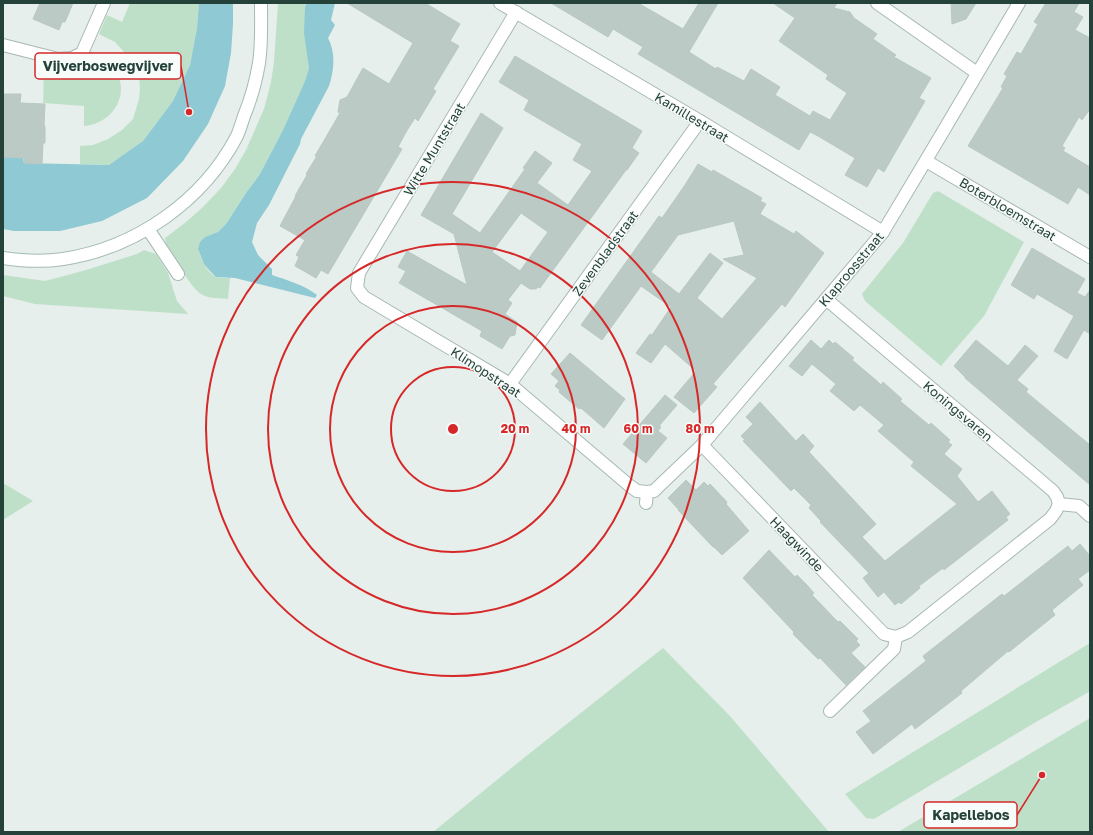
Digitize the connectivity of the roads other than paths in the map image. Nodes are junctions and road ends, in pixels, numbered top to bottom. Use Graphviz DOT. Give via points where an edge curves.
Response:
graph roads {
  1 [pos="104,3"];
  2 [pos="261,3"];
  3 [pos="500,3"];
  4 [pos="876,3"];
  5 [pos="1019,3"];
  6 [pos="516,12"];
  7 [pos="3,45"];
  8 [pos="978,73"];
  9 [pos="700,121"];
  10 [pos="926,161"];
  11 [pos="148,229"];
  12 [pos="883,232"];
  13 [pos="1090,257"];
  14 [pos="3,258"];
  15 [pos="178,274"];
  16 [pos="357,288"];
  17 [pos="826,298"];
  18 [pos="510,384"];
  19 [pos="702,445"];
  20 [pos="647,497"];
  21 [pos="1059,504"];
  22 [pos="1090,516"];
  23 [pos="896,637"];
  24 [pos="830,711"];
  1 -- 7 [label="street" via="82,53 72,58 58,59"];
  2 -- 11 [label="street" via="259,62 251,99 237,135 216,170 175,211"];
  3 -- 6 [label="street, Kamillestraat"];
  4 -- 8 [label="street"];
  5 -- 8 [label="street, Klaproosstraat"];
  6 -- 9 [label="street, Kamillestraat"];
  6 -- 16 [label="street, Witte Muntstraat" via="360,273"];
  8 -- 10 [label="street, Klaproosstraat"];
  9 -- 12 [label="street, Kamillestraat"];
  9 -- 18 [label="street, Zevenbladstraat"];
  10 -- 12 [label="street, Klaproosstraat"];
  10 -- 13 [label="street, Boterbloemstraat"];
  11 -- 14 [label="street" via="118,245 62,260 21,261"];
  11 -- 15 [label="street"];
  12 -- 17 [label="street, Klaproosstraat"];
  16 -- 18 [label="street, Klimopstraat" via="364,297"];
  17 -- 19 [label="street, Klaproosstraat"];
  17 -- 21 [label="street, Koningsvaren" via="1053,491"];
  18 -- 20 [label="street, Klimopstraat" via="630,486"];
  19 -- 20 [label="street, Klaproosstraat"];
  19 -- 23 [label="street, Haagwinde" via="884,634"];
  21 -- 22 [label="street" via="1079,506"];
  21 -- 23 [label="street" via="1050,519 908,632"];
  23 -- 24 [label="street" via="894,649"];
}
